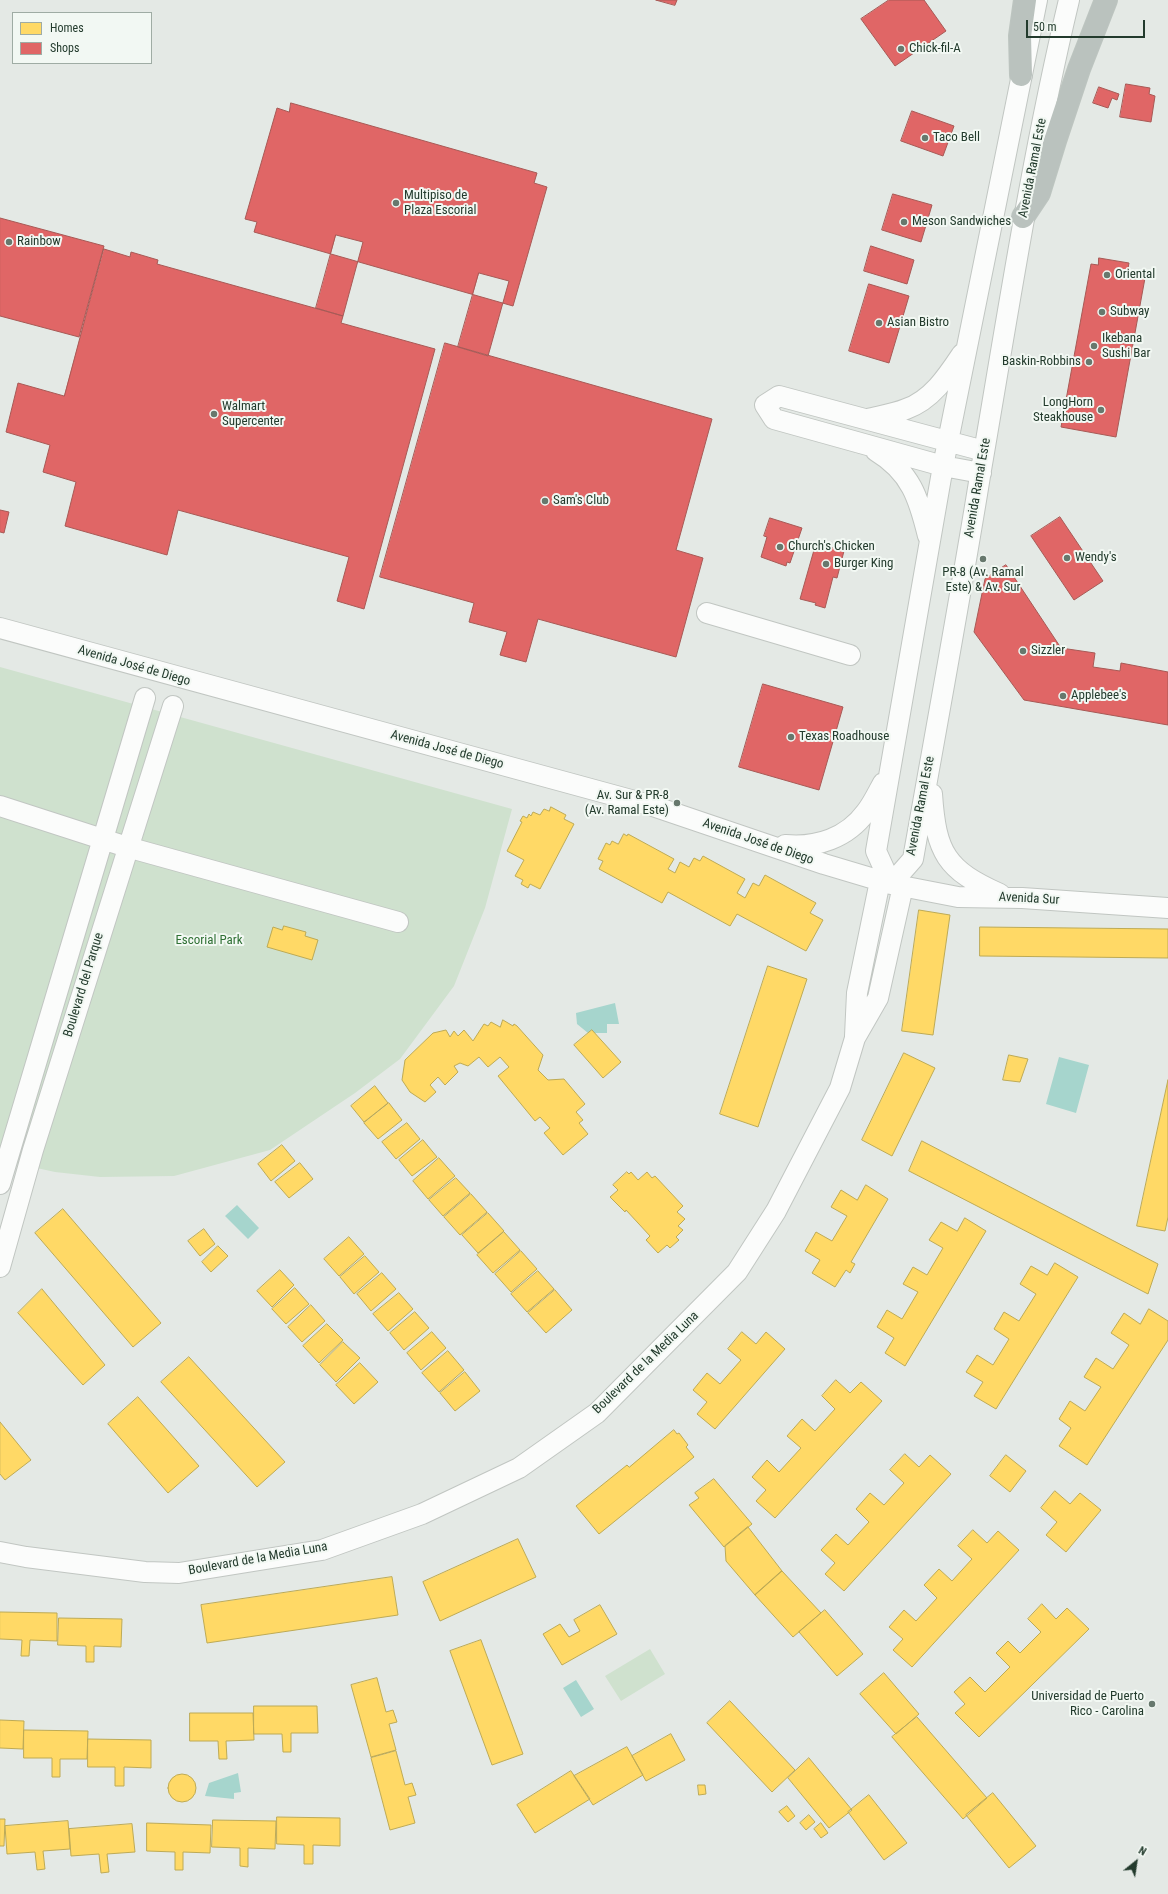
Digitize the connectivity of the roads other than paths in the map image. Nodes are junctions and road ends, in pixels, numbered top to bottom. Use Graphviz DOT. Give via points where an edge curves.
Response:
graph roads {
  1 [pos="1025,0"];
  2 [pos="1037,0"];
  3 [pos="1069,0"];
  4 [pos="1106,0"];
  5 [pos="1021,74"];
  6 [pos="1023,217"];
  7 [pos="967,347"];
  8 [pos="866,419"];
  9 [pos="948,442"];
  10 [pos="866,444"];
  11 [pos="984,451"];
  12 [pos="944,466"];
  13 [pos="981,473"];
  14 [pos="930,543"];
  15 [pos="707,613"];
  16 [pos="0,628"];
  17 [pos="850,655"];
  18 [pos="145,698"];
  19 [pos="173,706"];
  20 [pos="930,762"];
  21 [pos="890,771"];
  22 [pos="0,806"];
  23 [pos="102,838"];
  24 [pos="764,844"];
  25 [pos="127,846"];
  26 [pos="891,884"];
  27 [pos="1010,898"];
  28 [pos="1168,908"];
  29 [pos="398,922"];
  30 [pos="0,1184"];
  31 [pos="0,1266"];
  32 [pos="0,1552"];
  1 -- 5 [label="highway" via="1020,36"];
  2 -- 5 [label="street"];
  3 -- 6 [label="street, Avenida Ramal Este" via="1050,78"];
  4 -- 6 [label="highway" via="1072,91 1039,193"];
  5 -- 7 [label="street"];
  6 -- 11 [label="street, Avenida Ramal Este"];
  7 -- 8 [label="street" via="947,377 931,394 907,409"];
  7 -- 9 [label="street"];
  8 -- 9 [label="street"];
  8 -- 10 [label="street" via="779,396 765,405 774,420"];
  9 -- 11 [label="street"];
  9 -- 12 [label="street"];
  10 -- 12 [label="street"];
  10 -- 14 [label="street" via="891,460 904,475 916,494"];
  11 -- 13 [label="street, Avenida Ramal Este"];
  12 -- 13 [label="street"];
  12 -- 14 [label="street"];
  13 -- 20 [label="street, Avenida Ramal Este"];
  14 -- 21 [label="street"];
  15 -- 17 [label="street"];
  16 -- 24 [label="street, Avenida José de Diego" via="653,806"];
  18 -- 23 [label="street, Boulevard del Parque"];
  19 -- 25 [label="street, Boulevard del Parque"];
  20 -- 26 [label="street, Avenida Ramal Este" via="913,859"];
  20 -- 27 [label="street" via="933,816 940,845 951,864 975,882"];
  21 -- 24 [label="street" via="866,812 854,826 837,837 820,844 800,846"];
  21 -- 26 [label="street" via="876,851"];
  22 -- 23 [label="street"];
  23 -- 25 [label="street"];
  23 -- 30 [label="street, Boulevard del Parque"];
  24 -- 26 [label="street, Avenida José de Diego"];
  25 -- 29 [label="street"];
  25 -- 31 [label="street, Boulevard del Parque"];
  26 -- 27 [label="street, Avenida Sur" via="958,896"];
  26 -- 32 [label="street, Boulevard de la Media Luna" via="857,993 855,1038 840,1088 776,1211 737,1272 597,1413 519,1468 422,1514 322,1550 179,1573 146,1572"];
  27 -- 28 [label="street, Avenida Sur"];
}
